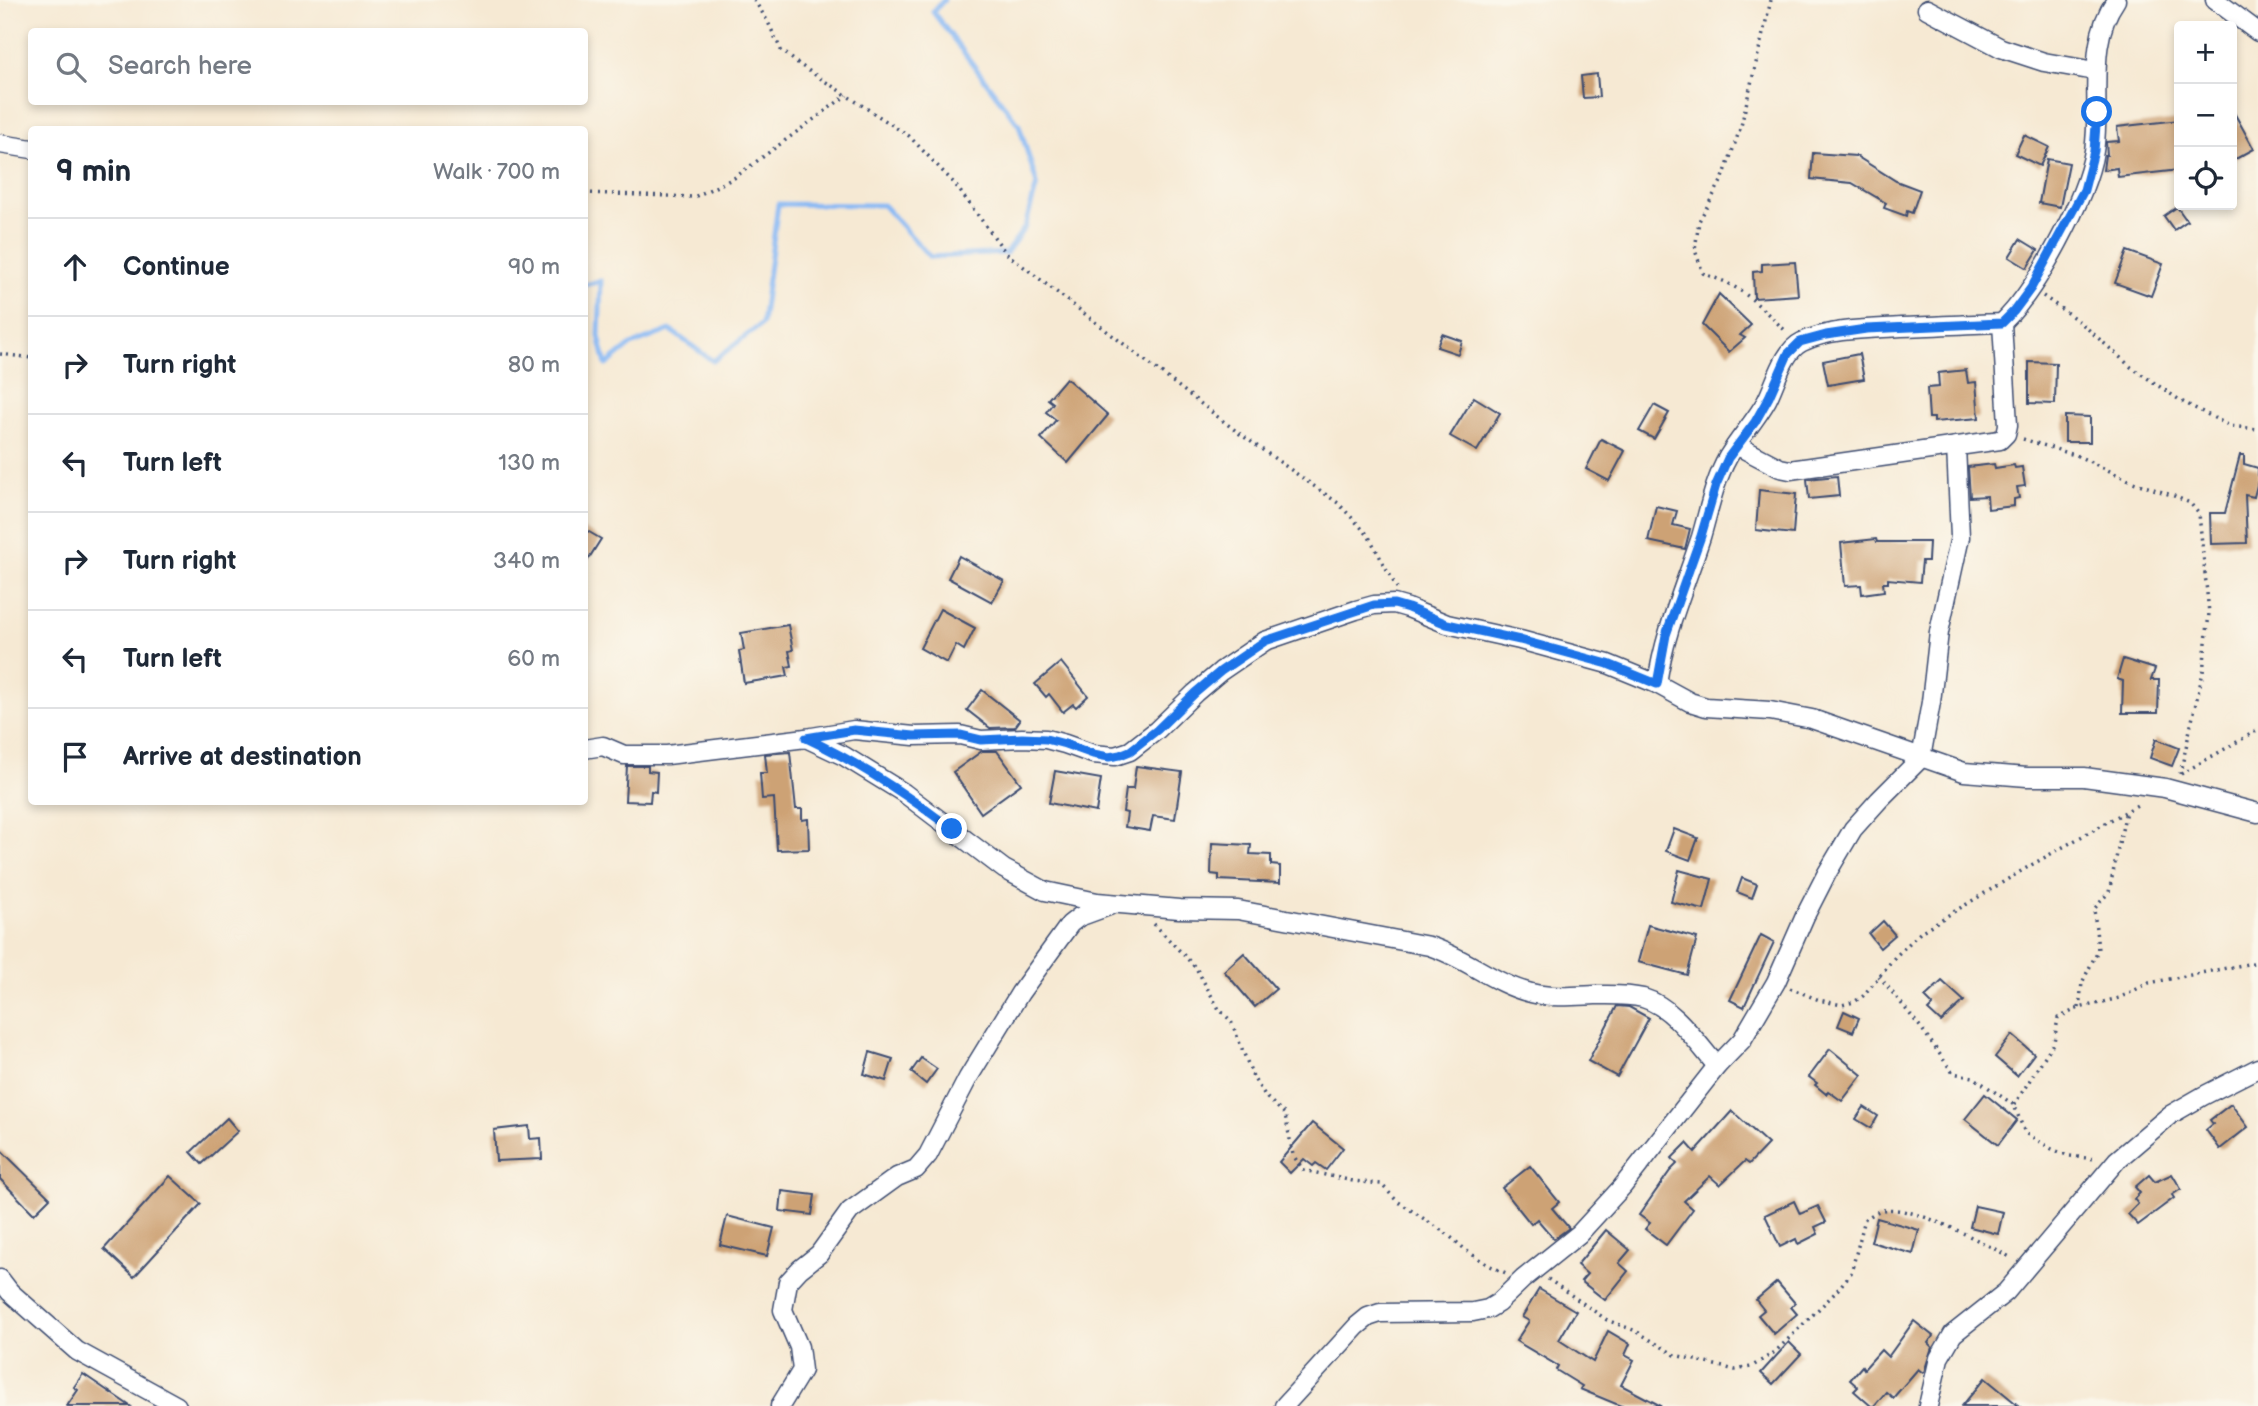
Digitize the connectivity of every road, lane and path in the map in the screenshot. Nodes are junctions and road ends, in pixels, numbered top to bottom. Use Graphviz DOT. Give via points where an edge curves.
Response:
graph roads {
  1 [pos="754,0"];
  2 [pos="1772,0"];
  3 [pos="2116,0"];
  4 [pos="2216,0"];
  5 [pos="1927,9"];
  6 [pos="2258,32"];
  7 [pos="2095,71"];
  8 [pos="846,95"];
  9 [pos="0,144"];
  10 [pos="28,148"];
  11 [pos="588,193"];
  12 [pos="2031,288"];
  13 [pos="2002,323"];
  14 [pos="1800,342"];
  15 [pos="0,354"];
  16 [pos="28,358"];
  17 [pos="2258,429"];
  18 [pos="2006,434"];
  19 [pos="1736,445"];
  20 [pos="1956,446"];
  21 [pos="1408,608"];
  22 [pos="1657,684"];
  23 [pos="2258,730"];
  24 [pos="806,738"];
  25 [pos="588,748"];
  26 [pos="1921,758"];
  27 [pos="2180,774"];
  28 [pos="2165,788"];
  29 [pos="2126,811"];
  30 [pos="2258,813"];
  31 [pos="1115,904"];
  32 [pos="1136,905"];
  33 [pos="2258,962"];
  34 [pos="1879,976"];
  35 [pos="1776,982"];
  36 [pos="2079,1008"];
  37 [pos="1717,1066"];
  38 [pos="2258,1068"];
  39 [pos="2014,1105"];
  40 [pos="2117,1160"];
  41 [pos="2027,1266"];
  42 [pos="1529,1274"];
  43 [pos="0,1279"];
  44 [pos="177,1406"];
  45 [pos="780,1406"];
  46 [pos="1284,1406"];
  47 [pos="1928,1406"];
  1 -- 8 [label="path" via="781,50"];
  2 -- 14 [label="path" via="1741,126 1723,178 1699,221 1695,250 1703,273 1742,292"];
  3 -- 7 [label="street" via="2102,27"];
  4 -- 6 [label="street"];
  5 -- 7 [label="street" via="2001,47 2044,62"];
  7 -- 12 [label="street" via="2094,151 2084,190"];
  8 -- 11 [label="path" via="734,178 694,197"];
  8 -- 21 [label="path" via="909,136 954,183 1006,253 1240,434 1338,503 1368,535"];
  9 -- 10 [label="street"];
  12 -- 13 [label="street"];
  12 -- 17 [label="path" via="2181,401 2230,426"];
  13 -- 14 [label="street" via="1866,329"];
  13 -- 18 [label="street"];
  14 -- 19 [label="street" via="1788,354 1755,422"];
  15 -- 16 [label="path"];
  18 -- 20 [label="street" via="2000,440"];
  18 -- 27 [label="path" via="2078,456 2190,503 2199,514 2209,613 2203,672"];
  19 -- 20 [label="street" via="1790,470"];
  19 -- 22 [label="street" via="1716,485 1666,635"];
  20 -- 26 [label="street" via="1960,537 1939,632"];
  21 -- 22 [label="street" via="1447,624 1608,664"];
  21 -- 24 [label="street" via="1374,605 1265,641 1221,671 1130,751 1115,756 1034,739 981,740 854,730"];
  22 -- 26 [label="street" via="1690,702 1812,719"];
  23 -- 27 [label="path"];
  24 -- 25 [label="street" via="667,755 624,755 603,746"];
  24 -- 31 [label="street" via="904,793 1004,869 1045,891"];
  26 -- 28 [label="street" via="1964,772 2084,778"];
  26 -- 35 [label="street" via="1853,829 1816,894"];
  27 -- 28 [label="path"];
  28 -- 29 [label="path"];
  28 -- 30 [label="street"];
  29 -- 34 [label="path" via="1922,931"];
  29 -- 36 [label="path" via="2109,892 2094,909 2098,950 2082,983"];
  31 -- 32 [label="street"];
  31 -- 45 [label="street" via="1079,917 1063,934 1020,993 916,1169 850,1211 819,1254 788,1282 783,1310 799,1347 802,1370"];
  32 -- 37 [label="street" via="1238,910 1429,946 1529,993 1643,998 1656,1003 1683,1027"];
  32 -- 42 [label="path" via="1196,968 1231,1021 1254,1079 1284,1114 1293,1156 1303,1170 1381,1184 1397,1201 1488,1265"];
  33 -- 36 [label="path" via="2149,982 2119,998"];
  34 -- 35 [label="path" via="1863,996 1842,1005"];
  34 -- 39 [label="path" via="1953,1073 1973,1077"];
  35 -- 37 [label="street" via="1742,1040"];
  36 -- 39 [label="path" via="2058,1018 2054,1042"];
  37 -- 42 [label="street" via="1622,1187 1579,1234"];
  38 -- 40 [label="street" via="2170,1115"];
  39 -- 40 [label="path" via="2025,1133 2052,1149 2085,1159"];
  40 -- 41 [label="street"];
  41 -- 42 [label="path" via="1925,1217 1881,1210 1865,1219 1851,1273 1835,1293 1775,1352 1751,1367 1735,1370 1675,1356"];
  41 -- 47 [label="street" via="2006,1292 1953,1334 1939,1358"];
  42 -- 46 [label="street" via="1488,1309 1395,1311 1368,1317"];
  43 -- 44 [label="street" via="77,1352"];
}
